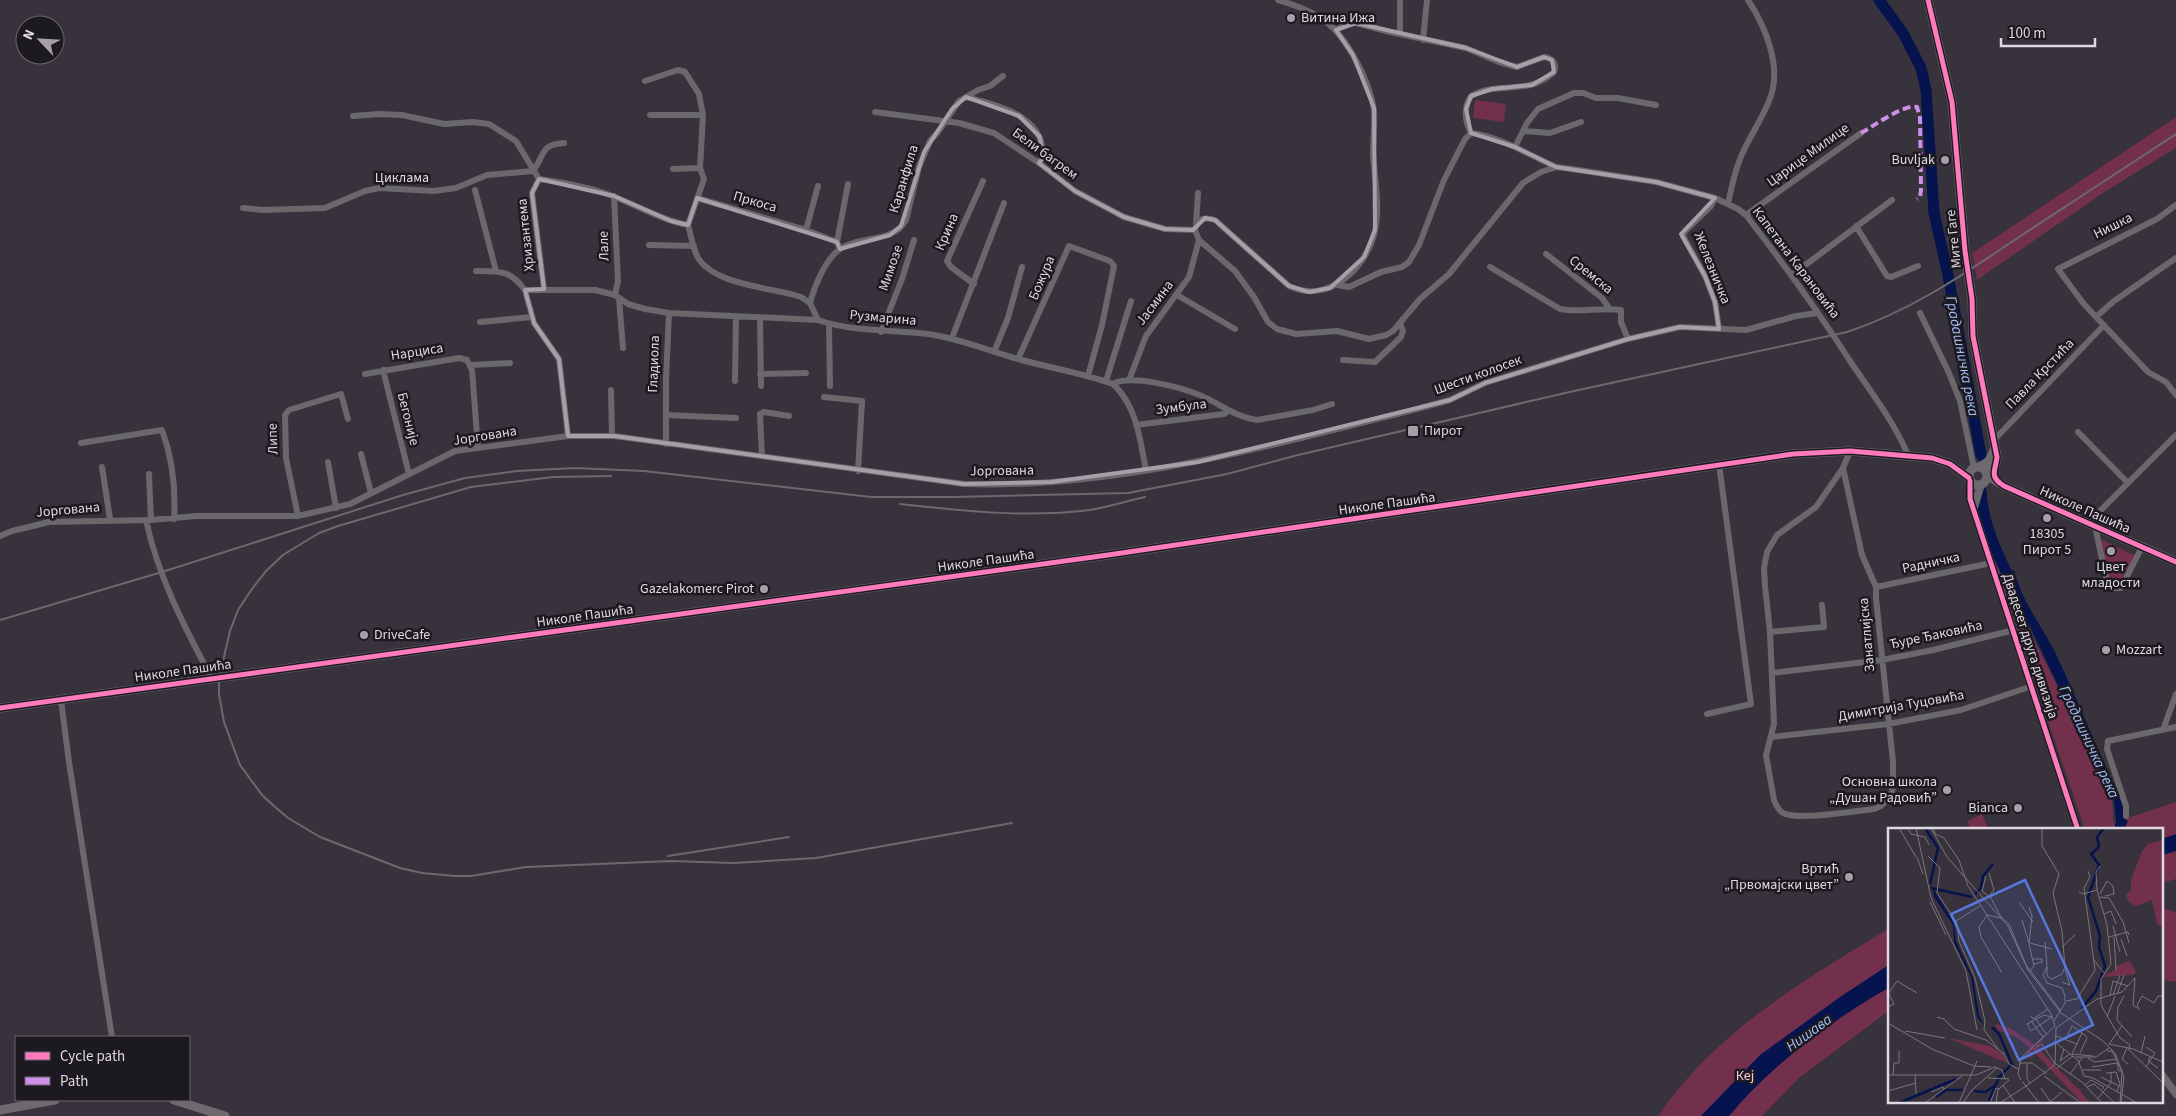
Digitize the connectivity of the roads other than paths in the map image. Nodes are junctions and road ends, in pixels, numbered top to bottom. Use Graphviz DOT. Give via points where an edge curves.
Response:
graph roads {
  1 [pos="1278,0"];
  2 [pos="1400,0"];
  3 [pos="1427,0"];
  4 [pos="1748,0"];
  5 [pos="1928,0"];
  6 [pos="1336,30"];
  7 [pos="1400,34"];
  8 [pos="1423,40"];
  9 [pos="1003,76"];
  10 [pos="645,81"];
  11 [pos="966,97"];
  12 [pos="1656,105"];
  13 [pos="875,112"];
  14 [pos="650,115"];
  15 [pos="703,115"];
  16 [pos="353,116"];
  17 [pos="945,121"];
  18 [pos="1581,122"];
  19 [pos="1523,131"];
  20 [pos="1470,133"];
  21 [pos="1861,133"];
  22 [pos="564,143"];
  23 [pos="1515,147"];
  24 [pos="1039,163"];
  25 [pos="700,168"];
  26 [pos="1556,168"];
  27 [pos="673,169"];
  28 [pos="532,171"];
  29 [pos="539,179"];
  30 [pos="983,181"];
  31 [pos="848,184"];
  32 [pos="818,186"];
  33 [pos="475,190"];
  34 [pos="1198,192"];
  35 [pos="614,196"];
  36 [pos="698,198"];
  37 [pos="1715,198"];
  38 [pos="1892,200"];
  39 [pos="1004,203"];
  40 [pos="1728,204"];
  41 [pos="2176,205"];
  42 [pos="243,208"];
  43 [pos="1746,216"];
  44 [pos="688,224"];
  45 [pos="1856,226"];
  46 [pos="1196,228"];
  47 [pos="806,230"];
  48 [pos="914,240"];
  49 [pos="1199,240"];
  50 [pos="837,242"];
  51 [pos="649,245"];
  52 [pos="694,246"];
  53 [pos="840,249"];
  54 [pos="1546,254"];
  55 [pos="2176,258"];
  56 [pos="1918,266"];
  57 [pos="1490,267"];
  58 [pos="1022,268"];
  59 [pos="476,271"];
  60 [pos="496,271"];
  61 [pos="1792,275"];
  62 [pos="974,284"];
  63 [pos="1337,284"];
  64 [pos="544,289"];
  65 [pos="525,290"];
  66 [pos="1177,295"];
  67 [pos="617,296"];
  68 [pos="1131,301"];
  69 [pos="810,303"];
  70 [pos="1609,308"];
  71 [pos="669,313"];
  72 [pos="1818,313"];
  73 [pos="1920,313"];
  74 [pos="532,316"];
  75 [pos="736,316"];
  76 [pos="760,317"];
  77 [pos="2096,317"];
  78 [pos="818,320"];
  79 [pos="480,322"];
  80 [pos="1400,323"];
  81 [pos="829,324"];
  82 [pos="2104,325"];
  83 [pos="1235,329"];
  84 [pos="1719,329"];
  85 [pos="881,332"];
  86 [pos="952,338"];
  87 [pos="1628,339"];
  88 [pos="623,348"];
  89 [pos="994,352"];
  90 [pos="1018,359"];
  91 [pos="1343,360"];
  92 [pos="510,362"];
  93 [pos="471,365"];
  94 [pos="383,370"];
  95 [pos="806,372"];
  96 [pos="365,374"];
  97 [pos="760,374"];
  98 [pos="1088,376"];
  99 [pos="1129,380"];
  100 [pos="735,381"];
  101 [pos="1106,381"];
  102 [pos="1114,384"];
  103 [pos="761,386"];
  104 [pos="830,386"];
  105 [pos="611,390"];
  106 [pos="2176,395"];
  107 [pos="824,398"];
  108 [pos="1332,404"];
  109 [pos="1228,411"];
  110 [pos="666,416"];
  111 [pos="789,416"];
  112 [pos="736,418"];
  113 [pos="348,419"];
  114 [pos="1136,425"];
  115 [pos="2078,432"];
  116 [pos="2176,435"];
  117 [pos="568,436"];
  118 [pos="612,436"];
  119 [pos="81,444"];
  120 [pos="666,444"];
  121 [pos="1995,444"];
  122 [pos="478,448"];
  123 [pos="1850,451"];
  124 [pos="361,454"];
  125 [pos="1908,455"];
  126 [pos="762,456"];
  127 [pos="328,462"];
  128 [pos="1719,464"];
  129 [pos="102,467"];
  130 [pos="1843,468"];
  131 [pos="1146,470"];
  132 [pos="858,471"];
  133 [pos="149,474"];
  134 [pos="409,474"];
  135 [pos="1980,474"];
  136 [pos="2127,482"];
  137 [pos="1999,483"];
  138 [pos="371,493"];
  139 [pos="336,508"];
  140 [pos="1974,508"];
  141 [pos="298,516"];
  142 [pos="110,519"];
  143 [pos="174,519"];
  144 [pos="149,520"];
  145 [pos="2092,524"];
  146 [pos="0,536"];
  147 [pos="2142,547"];
  148 [pos="2176,562"];
  149 [pos="1991,563"];
  150 [pos="1876,587"];
  151 [pos="1822,605"];
  152 [pos="2014,630"];
  153 [pos="1770,632"];
  154 [pos="1882,660"];
  155 [pos="1772,673"];
  156 [pos="212,679"];
  157 [pos="2032,686"];
  158 [pos="2176,694"];
  159 [pos="61,700"];
  160 [pos="0,708"];
  161 [pos="1707,714"];
  162 [pos="1888,724"];
  163 [pos="2176,727"];
  164 [pos="2163,730"];
  165 [pos="1772,737"];
  166 [pos="2126,816"];
  167 [pos="2077,828"];
  168 [pos="112,1036"];
  169 [pos="2164,1078"];
  170 [pos="2176,1094"];
  171 [pos="50,1101"];
  172 [pos="177,1101"];
  173 [pos="0,1110"];
  174 [pos="225,1116"];
  1 -- 6 [label="street" via="1318,15"];
  2 -- 7 [label="street"];
  3 -- 8 [label="street"];
  4 -- 40 [label="street" via="1770,46 1774,83 1770,99 1740,158"];
  5 -- 121 [label="main road, Мите Гаге" via="1952,102 1973,336"];
  6 -- 7 [label="street" via="1356,23"];
  6 -- 63 [label="street" via="1345,40 1361,72 1374,108 1376,212 1370,246 1356,267"];
  7 -- 8 [label="street"];
  8 -- 20 [label="street" via="1466,48 1517,67 1544,57 1554,62 1554,72 1532,86 1492,89 1470,96 1466,109"];
  9 -- 11 [label="street, Каранфила"];
  10 -- 15 [label="street" via="678,70 685,72 699,94"];
  11 -- 17 [label="street, Каранфила" via="959,101"];
  11 -- 24 [label="street" via="1020,116 1036,130 1043,158"];
  12 -- 19 [label="street" via="1574,93 1538,109"];
  13 -- 17 [label="street, Бели багрем"];
  14 -- 15 [label="street"];
  15 -- 25 [label="street"];
  16 -- 28 [label="street" via="402,115 444,124 489,124 516,141"];
  17 -- 24 [label="street, Бели багрем" via="994,133"];
  17 -- 53 [label="street, Каранфила" via="924,152 906,220 890,235"];
  18 -- 19 [label="street" via="1550,133"];
  19 -- 23 [label="street"];
  20 -- 23 [label="street"];
  20 -- 63 [label="street" via="1444,180 1419,245 1409,262 1349,287"];
  21 -- 43 [label="street, Царице Милице"];
  22 -- 28 [label="street" via="548,145"];
  23 -- 26 [label="street"];
  24 -- 46 [label="street, Бели багрем" via="1075,191 1129,219 1165,229"];
  25 -- 27 [label="street"];
  25 -- 36 [label="street" via="704,177"];
  26 -- 37 [label="street, Капетана Карановића" via="1656,182"];
  26 -- 80 [label="street, Капетана Карановића" via="1537,173 1523,183 1449,274 1420,299"];
  28 -- 29 [label="street"];
  28 -- 42 [label="street, Циклама" via="487,175 456,188 434,191 379,188 325,208"];
  29 -- 35 [label="street" via="574,184"];
  29 -- 64 [label="street, Хризантема" via="532,194"];
  30 -- 62 [label="street, Крина" via="947,261"];
  31 -- 50 [label="street"];
  32 -- 47 [label="street"];
  33 -- 60 [label="street"];
  34 -- 46 [label="street"];
  35 -- 44 [label="street" via="646,212"];
  35 -- 67 [label="street, Лале"];
  36 -- 44 [label="street"];
  36 -- 47 [label="street, Пркоса"];
  37 -- 40 [label="street, Капетана Карановића"];
  37 -- 84 [label="street, Железничка" via="1683,236 1705,276 1715,302"];
  38 -- 45 [label="street"];
  39 -- 62 [label="street"];
  40 -- 43 [label="street, Капетана Карановића"];
  41 -- 77 [label="street, Нишка" via="2156,219 2059,267 2059,272"];
  43 -- 61 [label="street, Капетана Карановића"];
  44 -- 52 [label="street"];
  45 -- 56 [label="street" via="1887,276"];
  45 -- 61 [label="street"];
  46 -- 49 [label="street, Капетана Карановића"];
  46 -- 63 [label="street" via="1205,218 1216,220 1279,277 1299,290 1309,292"];
  47 -- 50 [label="street, Пркоса"];
  48 -- 85 [label="street, Мимозе"];
  49 -- 66 [label="street, Јасмина" via="1191,272"];
  49 -- 80 [label="street, Капетана Карановића" via="1235,271 1268,322 1287,332 1337,331 1369,339 1386,335"];
  50 -- 53 [label="street"];
  51 -- 52 [label="street"];
  52 -- 69 [label="street" via="698,257 713,271 740,282 792,294"];
  53 -- 69 [label="street" via="825,268"];
  54 -- 70 [label="street, Сремска" via="1602,298"];
  55 -- 77 [label="street"];
  57 -- 70 [label="street" via="1560,309"];
  58 -- 89 [label="street" via="1008,318"];
  59 -- 60 [label="street"];
  60 -- 65 [label="street" via="509,273"];
  61 -- 72 [label="street, Капетана Карановића"];
  62 -- 86 [label="street"];
  64 -- 65 [label="street"];
  64 -- 67 [label="street" via="595,290"];
  65 -- 74 [label="street, Хризантема"];
  66 -- 83 [label="street"];
  66 -- 99 [label="street, Јасмина" via="1146,336"];
  67 -- 71 [label="street" via="628,304"];
  67 -- 88 [label="street"];
  68 -- 101 [label="street"];
  69 -- 78 [label="street"];
  70 -- 87 [label="street, Сремска" via="1621,310 1620,322"];
  71 -- 75 [label="street"];
  71 -- 110 [label="street, Гладиола"];
  72 -- 84 [label="street, Шести колосек" via="1746,330"];
  72 -- 125 [label="street, Капетана Карановића" via="1891,420"];
  73 -- 135 [label="street" via="1950,373"];
  74 -- 79 [label="street"];
  74 -- 117 [label="street, Хризантема" via="559,359"];
  75 -- 76 [label="street"];
  75 -- 100 [label="street"];
  76 -- 78 [label="street"];
  76 -- 97 [label="street"];
  77 -- 82 [label="street"];
  78 -- 81 [label="street"];
  80 -- 91 [label="street" via="1401,337 1375,362"];
  81 -- 85 [label="street, Рузмарина"];
  81 -- 104 [label="street, Рузмарина"];
  82 -- 106 [label="street" via="2148,372 2166,382"];
  82 -- 121 [label="street, Павла Крстића"];
  84 -- 87 [label="street, Шести колосек" via="1680,327"];
  85 -- 86 [label="street, Рузмарина"];
  86 -- 89 [label="street, Рузмарина"];
  87 -- 131 [label="street, Шести колосек" via="1484,383 1442,403 1198,462"];
  89 -- 90 [label="street, Рузмарина"];
  90 -- 98 [label="street, Рузмарина"];
  90 -- 98 [label="street, Божура" via="1069,246 1112,262 1114,268"];
  92 -- 93 [label="street, Нарциса"];
  93 -- 94 [label="street, Нарциса" via="459,358"];
  93 -- 122 [label="street"];
  94 -- 96 [label="street, Нарциса"];
  94 -- 134 [label="street, Бегоније"];
  95 -- 97 [label="street"];
  97 -- 103 [label="street"];
  98 -- 101 [label="street, Рузмарина"];
  99 -- 102 [label="street"];
  99 -- 109 [label="street" via="1198,394"];
  101 -- 102 [label="street, Рузмарина"];
  102 -- 114 [label="street" via="1128,401"];
  105 -- 118 [label="street"];
  107 -- 132 [label="street" via="862,400"];
  108 -- 109 [label="street" via="1257,420"];
  109 -- 114 [label="street, Зумбула"];
  110 -- 112 [label="street"];
  110 -- 120 [label="street, Гладиола"];
  111 -- 126 [label="street" via="760,414"];
  113 -- 141 [label="street, Липе" via="341,394 290,410 285,415 286,458"];
  114 -- 131 [label="street"];
  115 -- 136 [label="street"];
  116 -- 136 [label="street"];
  117 -- 118 [label="street, Јоргована"];
  117 -- 122 [label="street, Јоргована"];
  118 -- 120 [label="street, Јоргована"];
  119 -- 143 [label="street" via="162,430 174,476"];
  120 -- 126 [label="street, Јоргована"];
  121 -- 135 [label="main road"];
  121 -- 135 [label="main road, Мите Гаге" via="1997,460"];
  122 -- 134 [label="street, Јоргована" via="455,451"];
  123 -- 125 [label="main road, Николе Пашића"];
  123 -- 128 [label="main road, Николе Пашића" via="1812,452"];
  123 -- 130 [label="street"];
  124 -- 138 [label="street"];
  125 -- 135 [label="main road, Николе Пашића" via="1959,464"];
  126 -- 132 [label="street, Јоргована"];
  127 -- 139 [label="street"];
  128 -- 156 [label="main road, Николе Пашића" via="1118,554"];
  128 -- 161 [label="street" via="1751,704"];
  129 -- 142 [label="street, Јоргована"];
  130 -- 150 [label="street, Занатлијска" via="1862,555"];
  130 -- 153 [label="street" via="1816,507 1777,535 1767,552 1764,577"];
  131 -- 132 [label="street, Јоргована" via="1051,482 985,484"];
  133 -- 144 [label="street"];
  134 -- 138 [label="street, Јоргована"];
  135 -- 137 [label="main road"];
  135 -- 137 [label="main road, Николе Пашића"];
  135 -- 140 [label="street"];
  135 -- 140 [label="street, Двадесет друга дивизија" via="1969,493"];
  136 -- 145 [label="street"];
  137 -- 145 [label="main road, Николе Пашића"];
  138 -- 139 [label="street, Јоргована"];
  139 -- 141 [label="street, Јоргована"];
  140 -- 149 [label="street, Двадесет друга дивизија"];
  141 -- 143 [label="street, Јоргована"];
  142 -- 144 [label="street, Јоргована"];
  142 -- 146 [label="street, Јоргована" via="49,522"];
  143 -- 144 [label="street, Јоргована"];
  144 -- 156 [label="street" via="151,542 176,610"];
  145 -- 147 [label="main road, Николе Пашића"];
  145 -- 147 [label="street" via="2107,582 2113,588 2122,588"];
  147 -- 148 [label="main road, Николе Пашића"];
  149 -- 150 [label="street, Радничка"];
  149 -- 152 [label="street, Двадесет друга дивизија"];
  150 -- 154 [label="street, Занатлијска"];
  151 -- 153 [label="street" via="1824,626"];
  152 -- 154 [label="street, Ђуре Ђаковића"];
  152 -- 157 [label="street, Двадесет друга дивизија"];
  153 -- 155 [label="street"];
  154 -- 155 [label="street, Ђуре Ђаковића"];
  154 -- 162 [label="street, Занатлијска"];
  155 -- 165 [label="street"];
  156 -- 159 [label="main road, Николе Пашића"];
  157 -- 162 [label="street, Димитрија Туцовића" via="1961,710"];
  157 -- 167 [label="street, Двадесет друга дивизија"];
  158 -- 164 [label="street"];
  159 -- 160 [label="main road, Николе Пашића"];
  159 -- 168 [label="street"];
  162 -- 165 [label="street, Димитрија Туцовића"];
  162 -- 165 [label="street, Занатлијска" via="1893,762 1892,793 1874,809 1807,816 1787,814 1776,806 1774,800 1766,755"];
  163 -- 164 [label="street"];
  164 -- 166 [label="street" via="2108,741 2107,749 2126,806"];
  169 -- 170 [label="street"];
  171 -- 173 [label="main road"];
  172 -- 174 [label="main road"];
}
